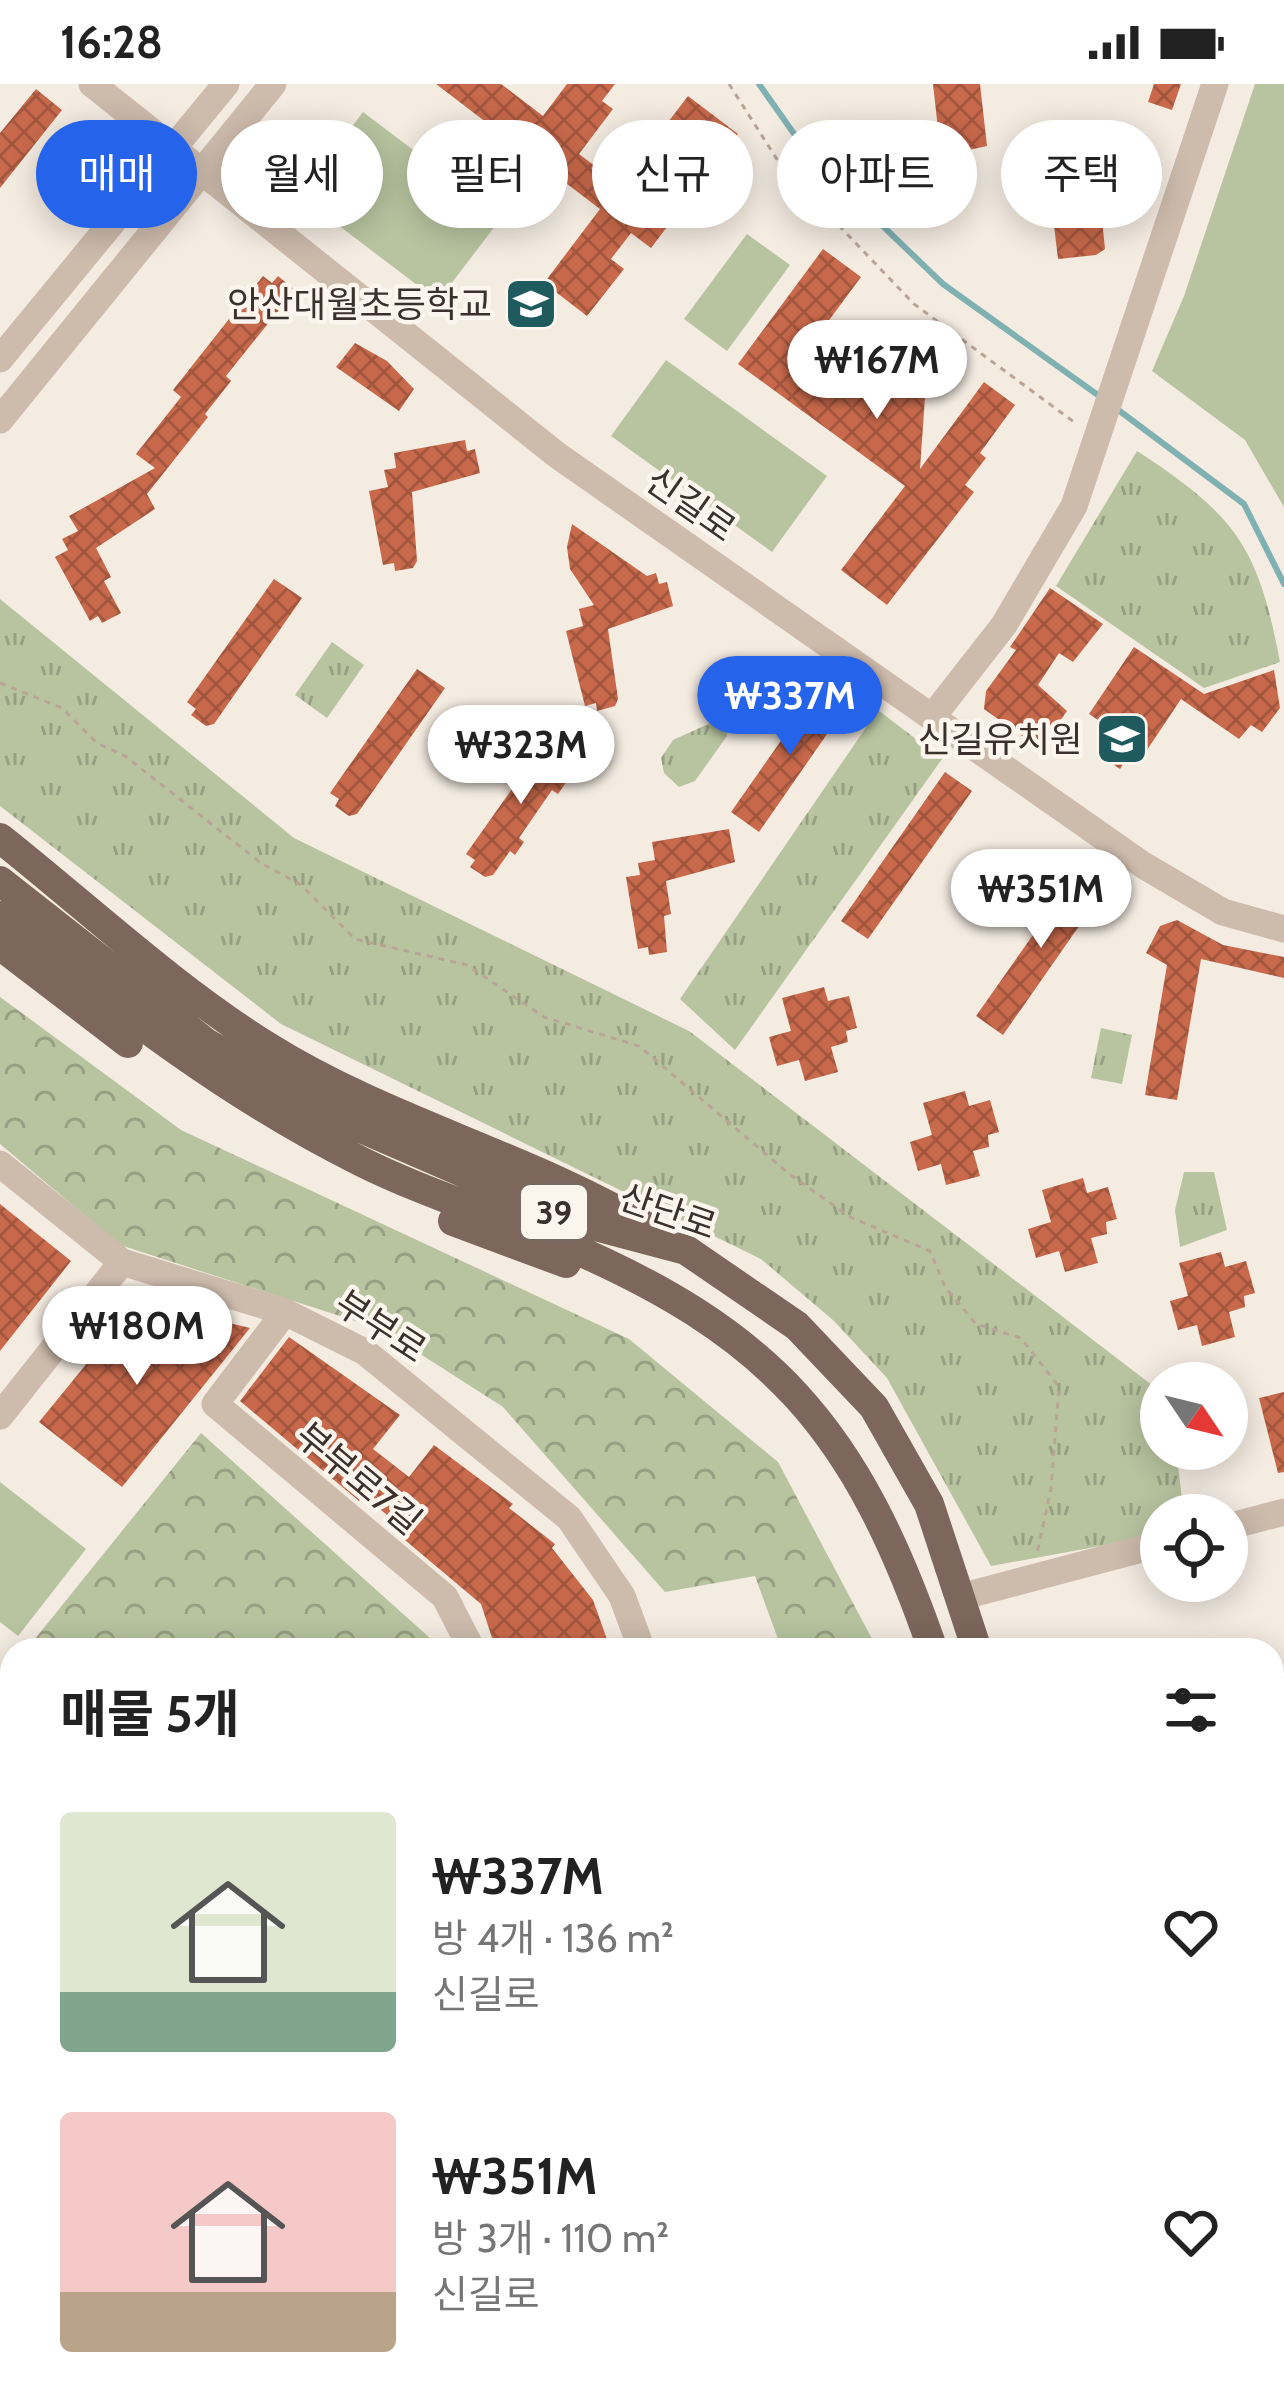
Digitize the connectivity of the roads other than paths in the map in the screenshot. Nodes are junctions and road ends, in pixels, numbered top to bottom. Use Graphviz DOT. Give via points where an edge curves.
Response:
graph roads {
  1 [pos="92,84"];
  2 [pos="226,84"];
  3 [pos="273,84"];
  4 [pos="1215,84"];
  5 [pos="136,120"];
  6 [pos="196,120"];
  7 [pos="197,170"];
  8 [pos="201,173"];
  9 [pos="107,228"];
  10 [pos="0,359"];
  11 [pos="0,420"];
  12 [pos="933,716"];
  13 [pos="0,838"];
  14 [pos="0,881"];
  15 [pos="0,916"];
  16 [pos="1284,928"];
  17 [pos="0,944"];
  18 [pos="0,1164"];
  19 [pos="686,1250"];
  20 [pos="122,1262"];
  21 [pos="668,1294"];
  22 [pos="284,1312"];
  23 [pos="0,1415"];
  24 [pos="1284,1512"];
  25 [pos="1248,1521"];
  26 [pos="1140,1550"];
  27 [pos="960,1597"];
  28 [pos="466,1638"];
  29 [pos="637,1638"];
  30 [pos="929,1638"];
  31 [pos="973,1638"];
  1 -- 5 [label="street, 신길로"];
  2 -- 6 [label="street"];
  3 -- 8 [label="street"];
  4 -- 12 [label="street" via="1074,506 1016,605"];
  7 -- 8 [label="street, 신길로"];
  8 -- 11 [label="street"];
  8 -- 12 [label="street, 신길로" via="557,455"];
  9 -- 10 [label="street"];
  12 -- 16 [label="street, 신길로" via="1143,865 1223,912"];
  13 -- 19 [label="main road" via="267,1047"];
  14 -- 19 [label="main road, 산단로 / 39" via="206,1043 328,1114 573,1220"];
  15 -- 21 [label="main road, 산단로 / 39" via="166,1047 267,1112"];
  17 -- 21 [label="main road" via="259,1132 524,1251"];
  18 -- 20 [label="street, 부부로"];
  19 -- 27 [label="main road, 산단로 / 39" via="797,1326 874,1407 929,1504"];
  20 -- 22 [label="street, 부부로"];
  20 -- 23 [label="street"];
  21 -- 30 [label="main road, 산단로 / 39" via="738,1341 828,1428 898,1551"];
  22 -- 28 [label="street, 부부로7길" via="215,1403 445,1597"];
  22 -- 29 [label="street, 부부로" via="365,1352 569,1518 611,1576"];
  24 -- 25 [label="street"];
  26 -- 27 [label="street"];
  27 -- 31 [label="main road, 산단로 / 39"];
}
